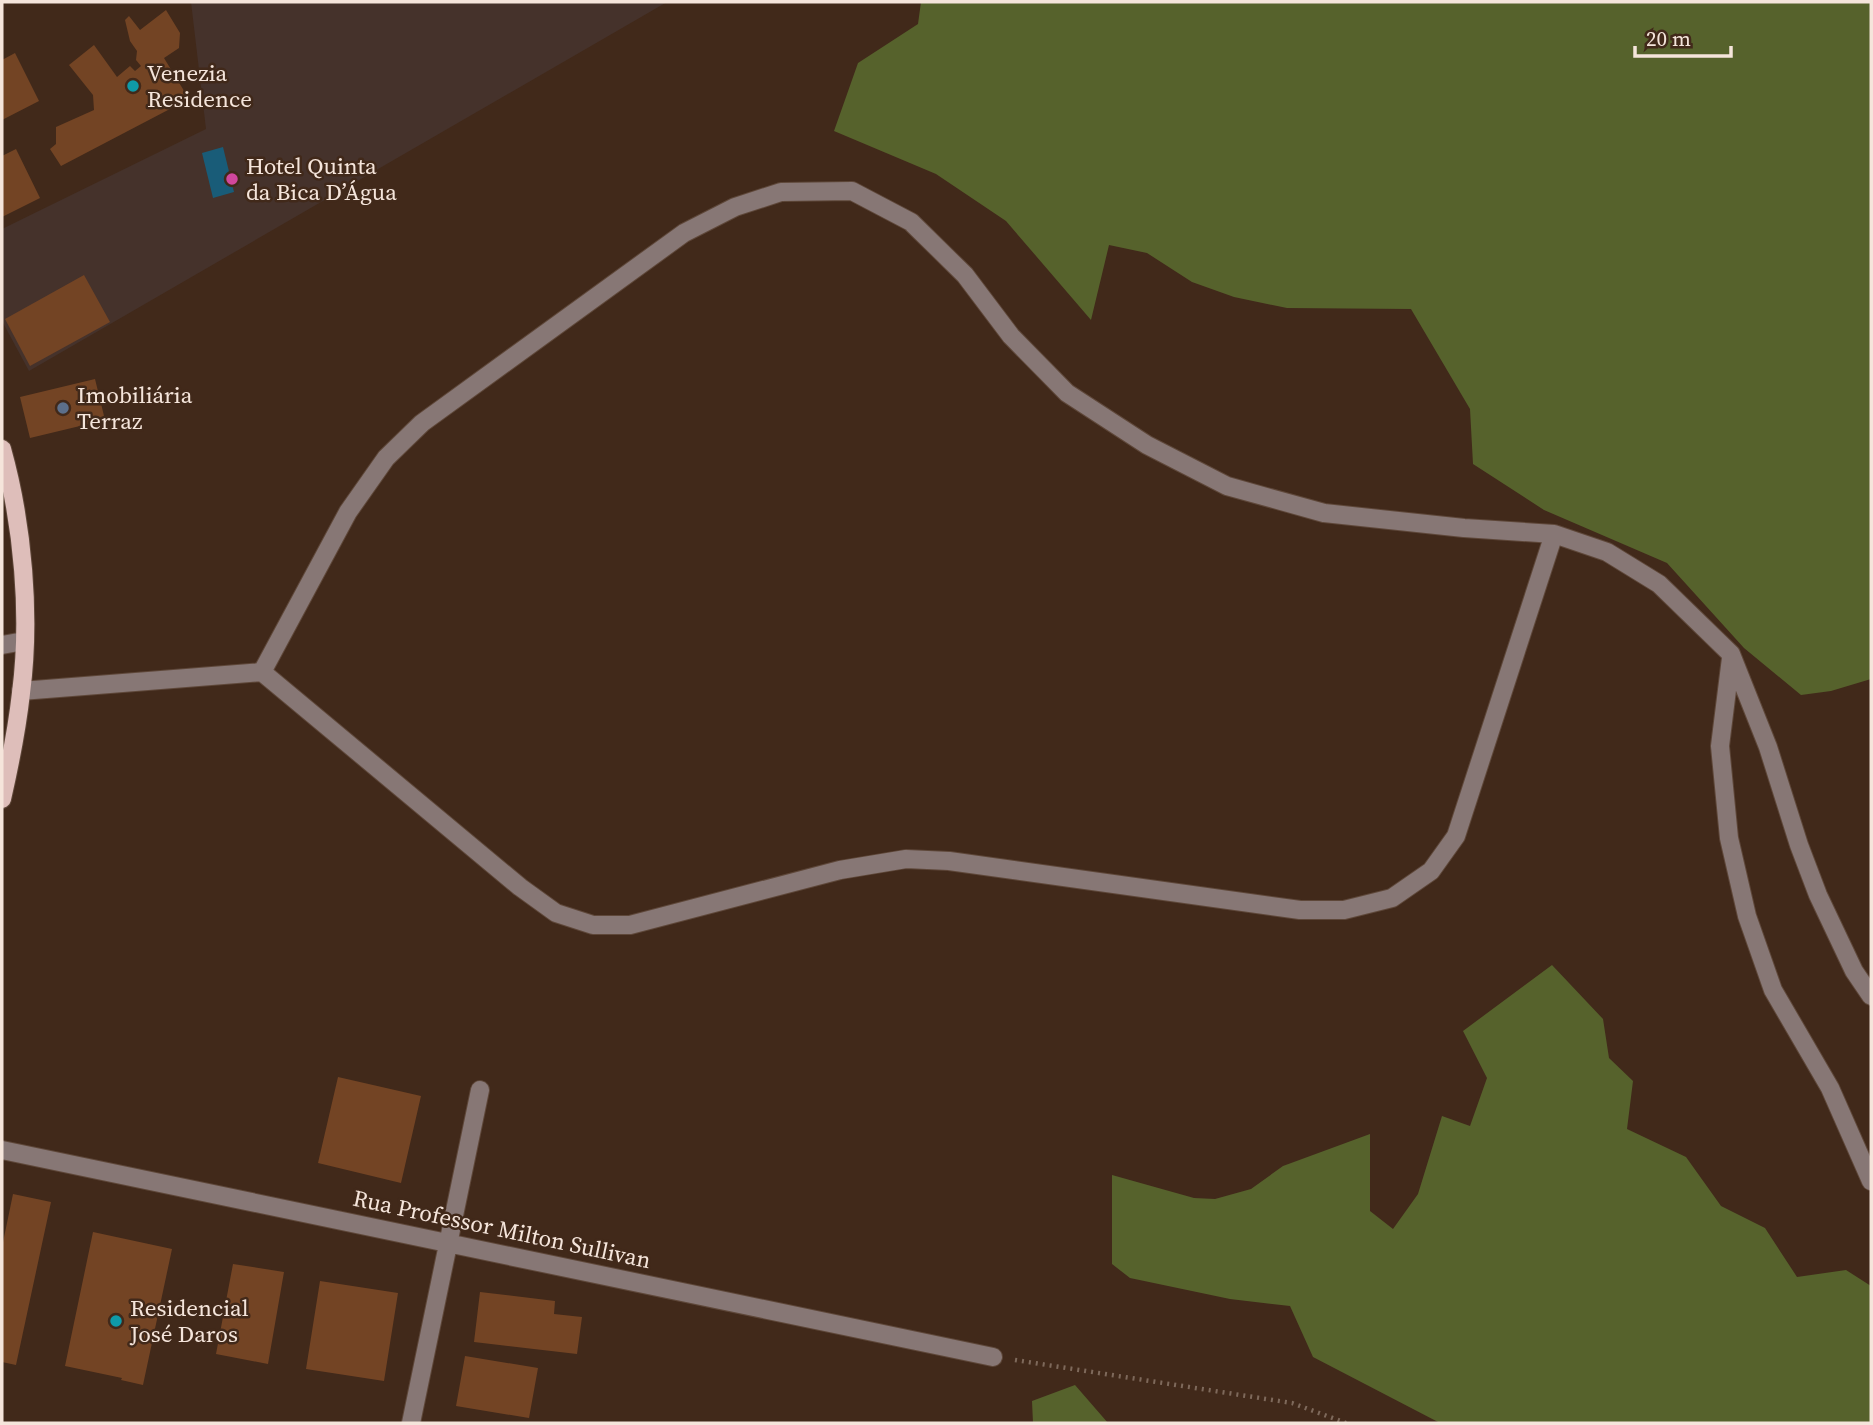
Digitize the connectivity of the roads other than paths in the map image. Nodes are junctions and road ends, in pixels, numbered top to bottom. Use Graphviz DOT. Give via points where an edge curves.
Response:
graph roads {
  1 [pos="2,449"];
  2 [pos="1554,534"];
  3 [pos="24,640"];
  4 [pos="2,645"];
  5 [pos="1731,654"];
  6 [pos="262,673"];
  7 [pos="21,691"];
  8 [pos="2,799"];
  9 [pos="1871,996"];
  10 [pos="480,1090"];
  11 [pos="2,1150"];
  12 [pos="1871,1181"];
  13 [pos="448,1243"];
  14 [pos="993,1357"];
  15 [pos="411,1423"];
  1 -- 3 [label="main road" via="19,531"];
  2 -- 5 [label="street" via="1607,552 1659,584"];
  2 -- 6 [label="street" via="1324,513 1227,486 1147,445 1067,393 1011,336 965,275 911,222 852,191 781,192 735,206 684,233 422,423 386,458 348,512"];
  2 -- 6 [label="street" via="1456,836 1431,872 1392,898 1344,910 1300,910 949,861 906,859 840,870 631,925 593,925 556,913 520,887"];
  3 -- 4 [label="street"];
  3 -- 7 [label="main road"];
  5 -- 9 [label="street" via="1818,895"];
  5 -- 12 [label="street" via="1720,746 1729,838 1747,916 1773,990 1830,1088"];
  6 -- 7 [label="street"];
  7 -- 8 [label="main road"];
  10 -- 13 [label="street"];
  11 -- 13 [label="street, Rua Professor Milton Sullivan"];
  13 -- 14 [label="street, Rua Professor Milton Sullivan"];
  13 -- 15 [label="street"];
}
